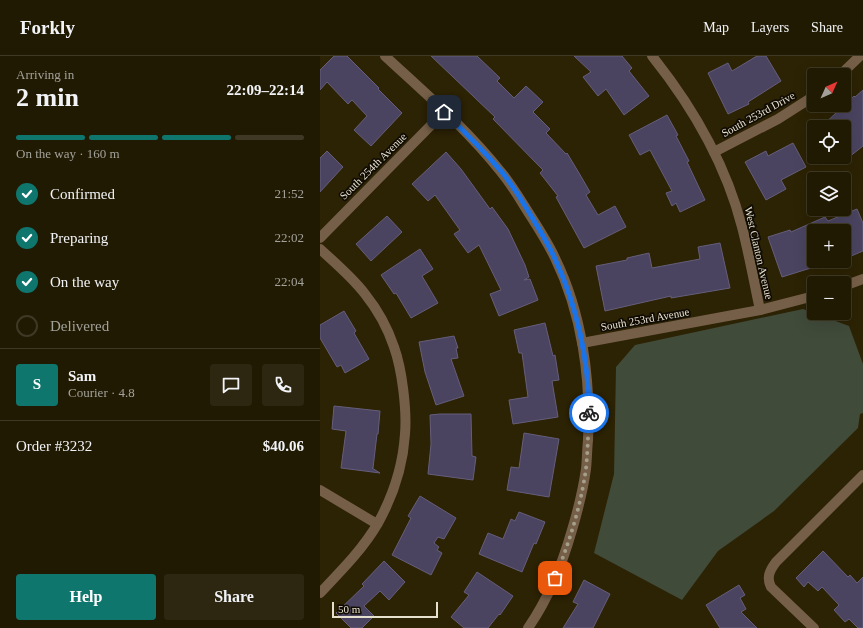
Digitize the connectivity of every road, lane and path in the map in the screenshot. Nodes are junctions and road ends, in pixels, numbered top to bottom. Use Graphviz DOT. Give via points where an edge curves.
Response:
graph roads {
  1 [pos="385,56"];
  2 [pos="652,56"];
  3 [pos="860,56"];
  4 [pos="847,68"];
  5 [pos="807,100"];
  6 [pos="444,112"];
  7 [pos="714,152"];
  8 [pos="320,238"];
  9 [pos="320,249"];
  10 [pos="863,279"];
  11 [pos="851,283"];
  12 [pos="807,298"];
  13 [pos="760,310"];
  14 [pos="582,343"];
  15 [pos="863,475"];
  16 [pos="320,490"];
  17 [pos="377,524"];
  18 [pos="320,592"];
  19 [pos="528,628"];
  20 [pos="814,628"];
  1 -- 6 [label="street"];
  2 -- 7 [label="street, West Clanton Avenue" via="676,87"];
  3 -- 4 [label="street"];
  5 -- 7 [label="street, South 253rd Drive" via="778,119"];
  6 -- 8 [label="street, South 254th Avenue"];
  6 -- 14 [label="street" via="478,144 502,173 544,236 556,259 571,300"];
  7 -- 13 [label="street, West Clanton Avenue" via="742,226"];
  9 -- 17 [label="street" via="366,295 394,347 400,372 406,433 395,487"];
  10 -- 11 [label="street"];
  12 -- 13 [label="street, South 253rd Avenue"];
  13 -- 14 [label="street, South 253rd Avenue"];
  14 -- 19 [label="street" via="589,411 586,468 581,497 566,551 550,591"];
  15 -- 20 [label="street" via="776,562 769,574 768,581 775,592"];
  16 -- 17 [label="street"];
  17 -- 18 [label="street" via="361,548"];
}
